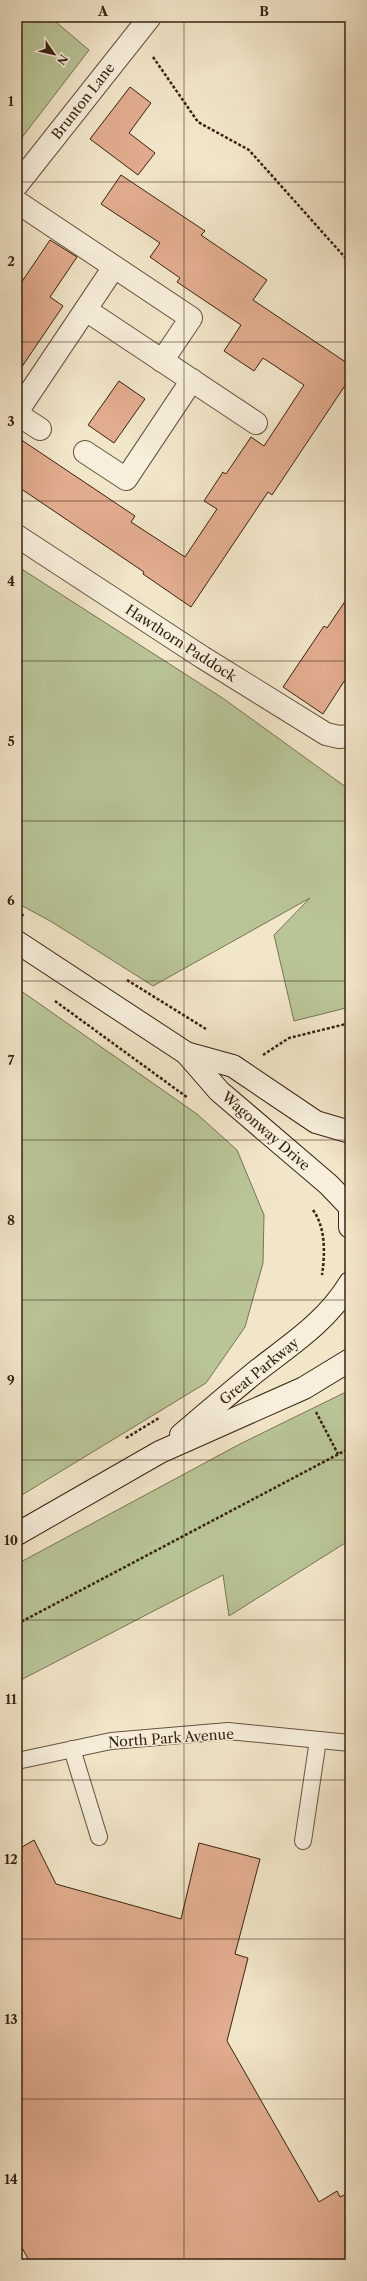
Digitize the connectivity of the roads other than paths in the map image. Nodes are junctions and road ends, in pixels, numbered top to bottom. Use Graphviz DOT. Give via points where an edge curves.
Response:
graph roads {
  1 [pos="150,17"];
  2 [pos="17,185"];
  3 [pos="17,202"];
  4 [pos="114,267"];
  5 [pos="86,310"];
  6 [pos="162,361"];
  7 [pos="192,380"];
  8 [pos="17,413"];
  9 [pos="256,423"];
  10 [pos="40,429"];
  11 [pos="85,452"];
  12 [pos="17,536"];
  13 [pos="350,736"];
  14 [pos="17,942"];
  15 [pos="186,1053"];
  16 [pos="350,1132"];
  17 [pos="350,1212"];
  18 [pos="350,1283"];
  19 [pos="350,1360"];
  20 [pos="160,1452"];
  21 [pos="17,1534"];
  22 [pos="318,1740"];
  23 [pos="350,1743"];
  24 [pos="72,1749"];
  25 [pos="17,1761"];
  26 [pos="99,1837"];
  27 [pos="303,1841"];
  1 -- 2 [label="street, Brunton Lane"];
  3 -- 4 [label="street"];
  4 -- 5 [label="street"];
  4 -- 6 [label="street" via="191,318"];
  5 -- 6 [label="street"];
  5 -- 8 [label="street"];
  6 -- 7 [label="street"];
  7 -- 9 [label="street"];
  7 -- 11 [label="street" via="126,479"];
  8 -- 10 [label="street"];
  12 -- 13 [label="street, Hawthorn Paddock" via="202,657 326,734"];
  14 -- 15 [label="street, Wagonway Drive"];
  15 -- 16 [label="street, Wagonway Drive" via="233,1066 316,1122"];
  15 -- 17 [label="street, Wagonway Drive" via="219,1091 329,1185"];
  18 -- 20 [label="street, Great Parkway" via="331,1310 313,1329 257,1371"];
  19 -- 20 [label="street, Great Parkway" via="304,1388"];
  20 -- 21 [label="street, Great Parkway"];
  22 -- 23 [label="lane, North Park Avenue"];
  22 -- 24 [label="lane, North Park Avenue" via="228,1731 111,1740"];
  22 -- 27 [label="lane"];
  24 -- 25 [label="lane, North Park Avenue"];
  24 -- 26 [label="lane"];
}
